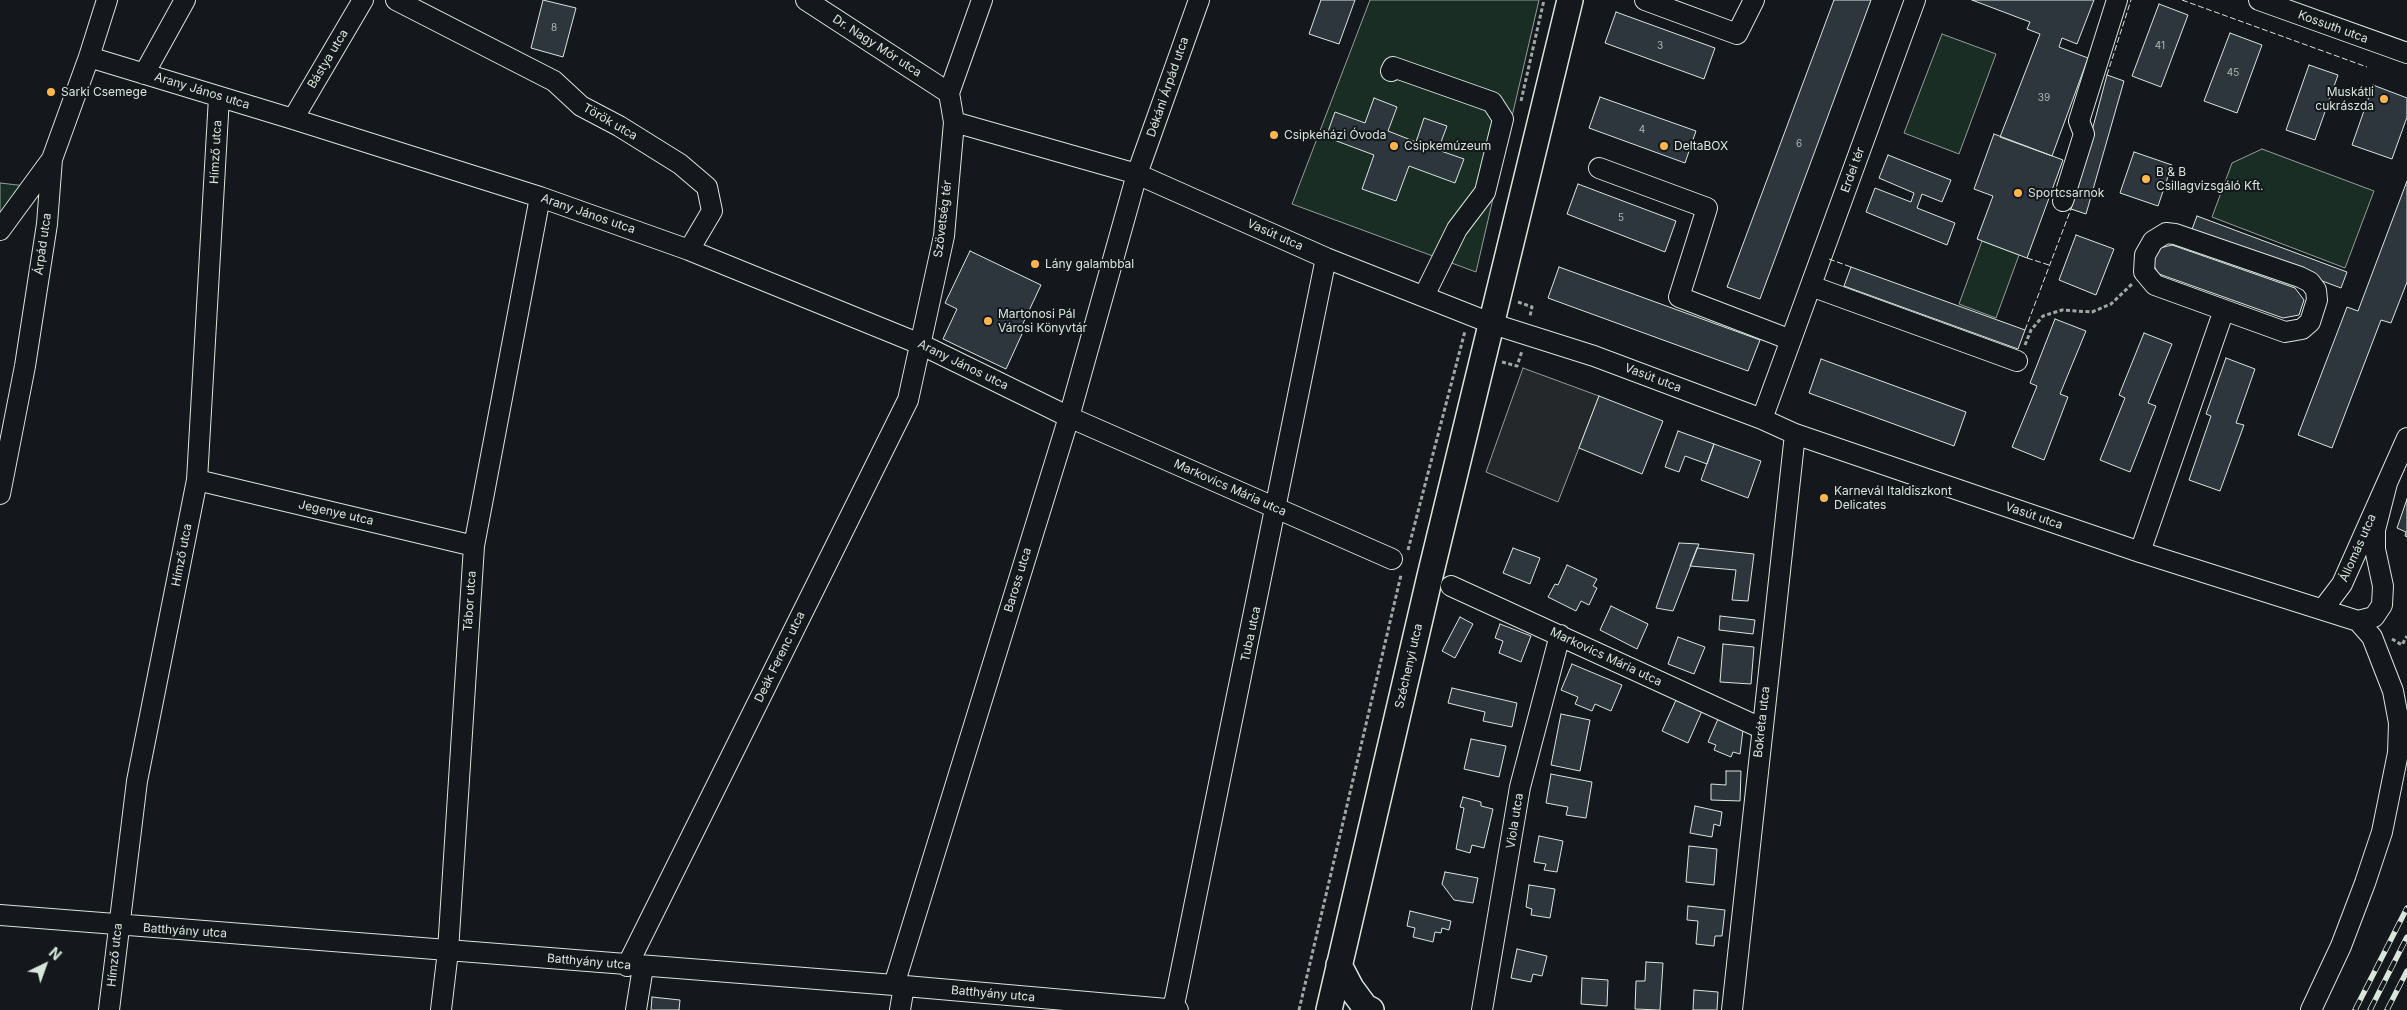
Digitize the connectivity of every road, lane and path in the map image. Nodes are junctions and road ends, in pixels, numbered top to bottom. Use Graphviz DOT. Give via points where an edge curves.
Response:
graph roads {
  1 [pos="107,0"];
  2 [pos="185,0"];
  3 [pos="363,0"];
  4 [pos="396,0"];
  5 [pos="806,0"];
  6 [pos="982,0"];
  7 [pos="1199,0"];
  8 [pos="1544,0"];
  9 [pos="1570,0"];
  10 [pos="1645,0"];
  11 [pos="1754,0"];
  12 [pos="1915,0"];
  13 [pos="2117,0"];
  14 [pos="2259,0"];
  15 [pos="2407,53"];
  16 [pos="90,58"];
  17 [pos="1391,71"];
  18 [pos="144,74"];
  19 [pos="949,93"];
  20 [pos="219,97"];
  21 [pos="1520,106"];
  22 [pos="293,118"];
  23 [pos="954,122"];
  24 [pos="52,158"];
  25 [pos="1600,168"];
  26 [pos="1137,174"];
  27 [pos="540,197"];
  28 [pos="2063,201"];
  29 [pos="0,230"];
  30 [pos="689,250"];
  31 [pos="1326,258"];
  32 [pos="2144,272"];
  33 [pos="1811,286"];
  34 [pos="1424,296"];
  35 [pos="2224,310"];
  36 [pos="1482,319"];
  37 [pos="1791,340"];
  38 [pos="920,344"];
  39 [pos="2017,361"];
  40 [pos="1069,417"];
  41 [pos="1762,419"];
  42 [pos="1795,434"];
  43 [pos="2407,438"];
  44 [pos="197,480"];
  45 [pos="2386,483"];
  46 [pos="0,494"];
  47 [pos="1277,508"];
  48 [pos="474,546"];
  49 [pos="2140,552"];
  50 [pos="1400,563"];
  51 [pos="1451,586"];
  52 [pos="2323,610"];
  53 [pos="2358,621"];
  54 [pos="1560,635"];
  55 [pos="2402,645"];
  56 [pos="2407,647"];
  57 [pos="1761,728"];
  58 [pos="0,915"];
  59 [pos="118,926"];
  60 [pos="448,951"];
  61 [pos="1339,965"];
  62 [pos="635,966"];
  63 [pos="899,985"];
  64 [pos="109,1010"];
  65 [pos="442,1010"];
  66 [pos="636,1010"];
  67 [pos="900,1010"];
  68 [pos="1173,1010"];
  69 [pos="1178,1010"];
  70 [pos="1299,1010"];
  71 [pos="1329,1010"];
  72 [pos="1371,1010"];
  73 [pos="1482,1010"];
  74 [pos="1732,1010"];
  75 [pos="2311,1010"];
  1 -- 16 [label="street, Árpád utca"];
  2 -- 18 [label="street"];
  3 -- 22 [label="street, Bástya utca"];
  4 -- 30 [label="street, Török utca" via="554,81 581,106 680,164 707,186 712,211"];
  5 -- 19 [label="street, Dr. Nagy Mór utca"];
  6 -- 19 [label="street"];
  7 -- 26 [label="street, Dékáni Árpád utca"];
  8 -- 21 [label="path"];
  9 -- 36 [label="main road"];
  10 -- 11 [label="street" via="1737,34"];
  12 -- 33 [label="street, Erdei tér"];
  13 -- 28 [label="street" via="2079,121 2084,134"];
  14 -- 15 [label="street, Kossuth utca"];
  16 -- 18 [label="street, Arany János utca"];
  16 -- 24 [label="street, Árpád utca"];
  17 -- 34 [label="street" via="1393,67 1492,102 1503,118 1485,192 1457,229"];
  18 -- 20 [label="street, Arany János utca"];
  19 -- 23 [label="street, Szövetség tér"];
  20 -- 22 [label="street, Arany János utca"];
  20 -- 44 [label="street, Hímző utca"];
  22 -- 27 [label="street, Arany János utca"];
  23 -- 26 [label="street, Vasút utca"];
  23 -- 38 [label="street, Szövetség tér" via="944,236"];
  24 -- 29 [label="street"];
  24 -- 46 [label="street, Árpád utca" via="47,224 28,347"];
  25 -- 37 [label="street" via="1707,208 1679,297"];
  26 -- 31 [label="street, Vasút utca"];
  26 -- 40 [label="street, Baross utca"];
  27 -- 30 [label="street, Arany János utca"];
  27 -- 48 [label="street, Tábor utca"];
  30 -- 38 [label="street, Arany János utca"];
  31 -- 34 [label="street, Vasút utca"];
  31 -- 47 [label="street, Tuba utca"];
  32 -- 35 [label="street" via="2162,289"];
  32 -- 35 [label="street" via="2147,247 2158,236 2176,234 2300,276 2316,290 2317,300 2310,322 2294,332 2285,332"];
  32 -- 39 [label="path" via="2111,304 2092,312 2062,310 2043,316 2031,330"];
  33 -- 37 [label="street, Erdei tér"];
  33 -- 39 [label="street"];
  34 -- 36 [label="street, Vasút utca"];
  35 -- 49 [label="street"];
  36 -- 41 [label="street, Vasút utca" via="1594,356"];
  36 -- 50 [label="path" via="1459,349"];
  36 -- 61 [label="main road, Széchenyi utca" via="1435,557"];
  37 -- 41 [label="street, Erdei tér"];
  38 -- 40 [label="street, Arany János utca"];
  38 -- 62 [label="street, Deák Ferenc utca" via="908,400"];
  40 -- 47 [label="street, Markovics Mária utca"];
  40 -- 63 [label="street, Baross utca"];
  41 -- 42 [label="street, Vasút utca"];
  42 -- 49 [label="street, Vasút utca"];
  42 -- 57 [label="street, Bokréta utca"];
  43 -- 45 [label="street, Állomás utca"];
  44 -- 48 [label="street, Jegenye utca"];
  44 -- 59 [label="street, Hímző utca" via="137,781"];
  45 -- 52 [label="street, Állomás utca" via="2342,584"];
  45 -- 53 [label="street, Állomás utca" via="2375,530 2382,605 2374,617"];
  47 -- 50 [label="street, Markovics Mária utca"];
  47 -- 68 [label="street, Tuba utca"];
  48 -- 60 [label="street, Tábor utca"];
  49 -- 52 [label="street, Vasút utca"];
  50 -- 70 [label="path"];
  51 -- 54 [label="street, Markovics Mária utca"];
  52 -- 53 [label="street, Vasút utca"];
  53 -- 75 [label="street" via="2372,637 2394,691 2399,723 2398,753 2382,832 2365,883 2341,946"];
  54 -- 57 [label="street, Markovics Mária utca"];
  54 -- 73 [label="street, Viola utca" via="1520,787"];
  55 -- 56 [label="path"];
  57 -- 74 [label="street, Bokréta utca"];
  58 -- 59 [label="street, Batthyány utca"];
  59 -- 60 [label="street, Batthyány utca"];
  59 -- 64 [label="street, Hímző utca"];
  60 -- 62 [label="street, Batthyány utca"];
  60 -- 65 [label="street, Tábor utca"];
  61 -- 71 [label="main road, Széchenyi utca"];
  61 -- 72 [label="main road" via="1351,988"];
  62 -- 63 [label="street, Batthyány utca"];
  62 -- 66 [label="street, Deák Ferenc utca"];
  63 -- 67 [label="street, Baross utca"];
  63 -- 68 [label="street, Batthyány utca"];
  68 -- 69 [label="street, Batthyány utca"];
}
